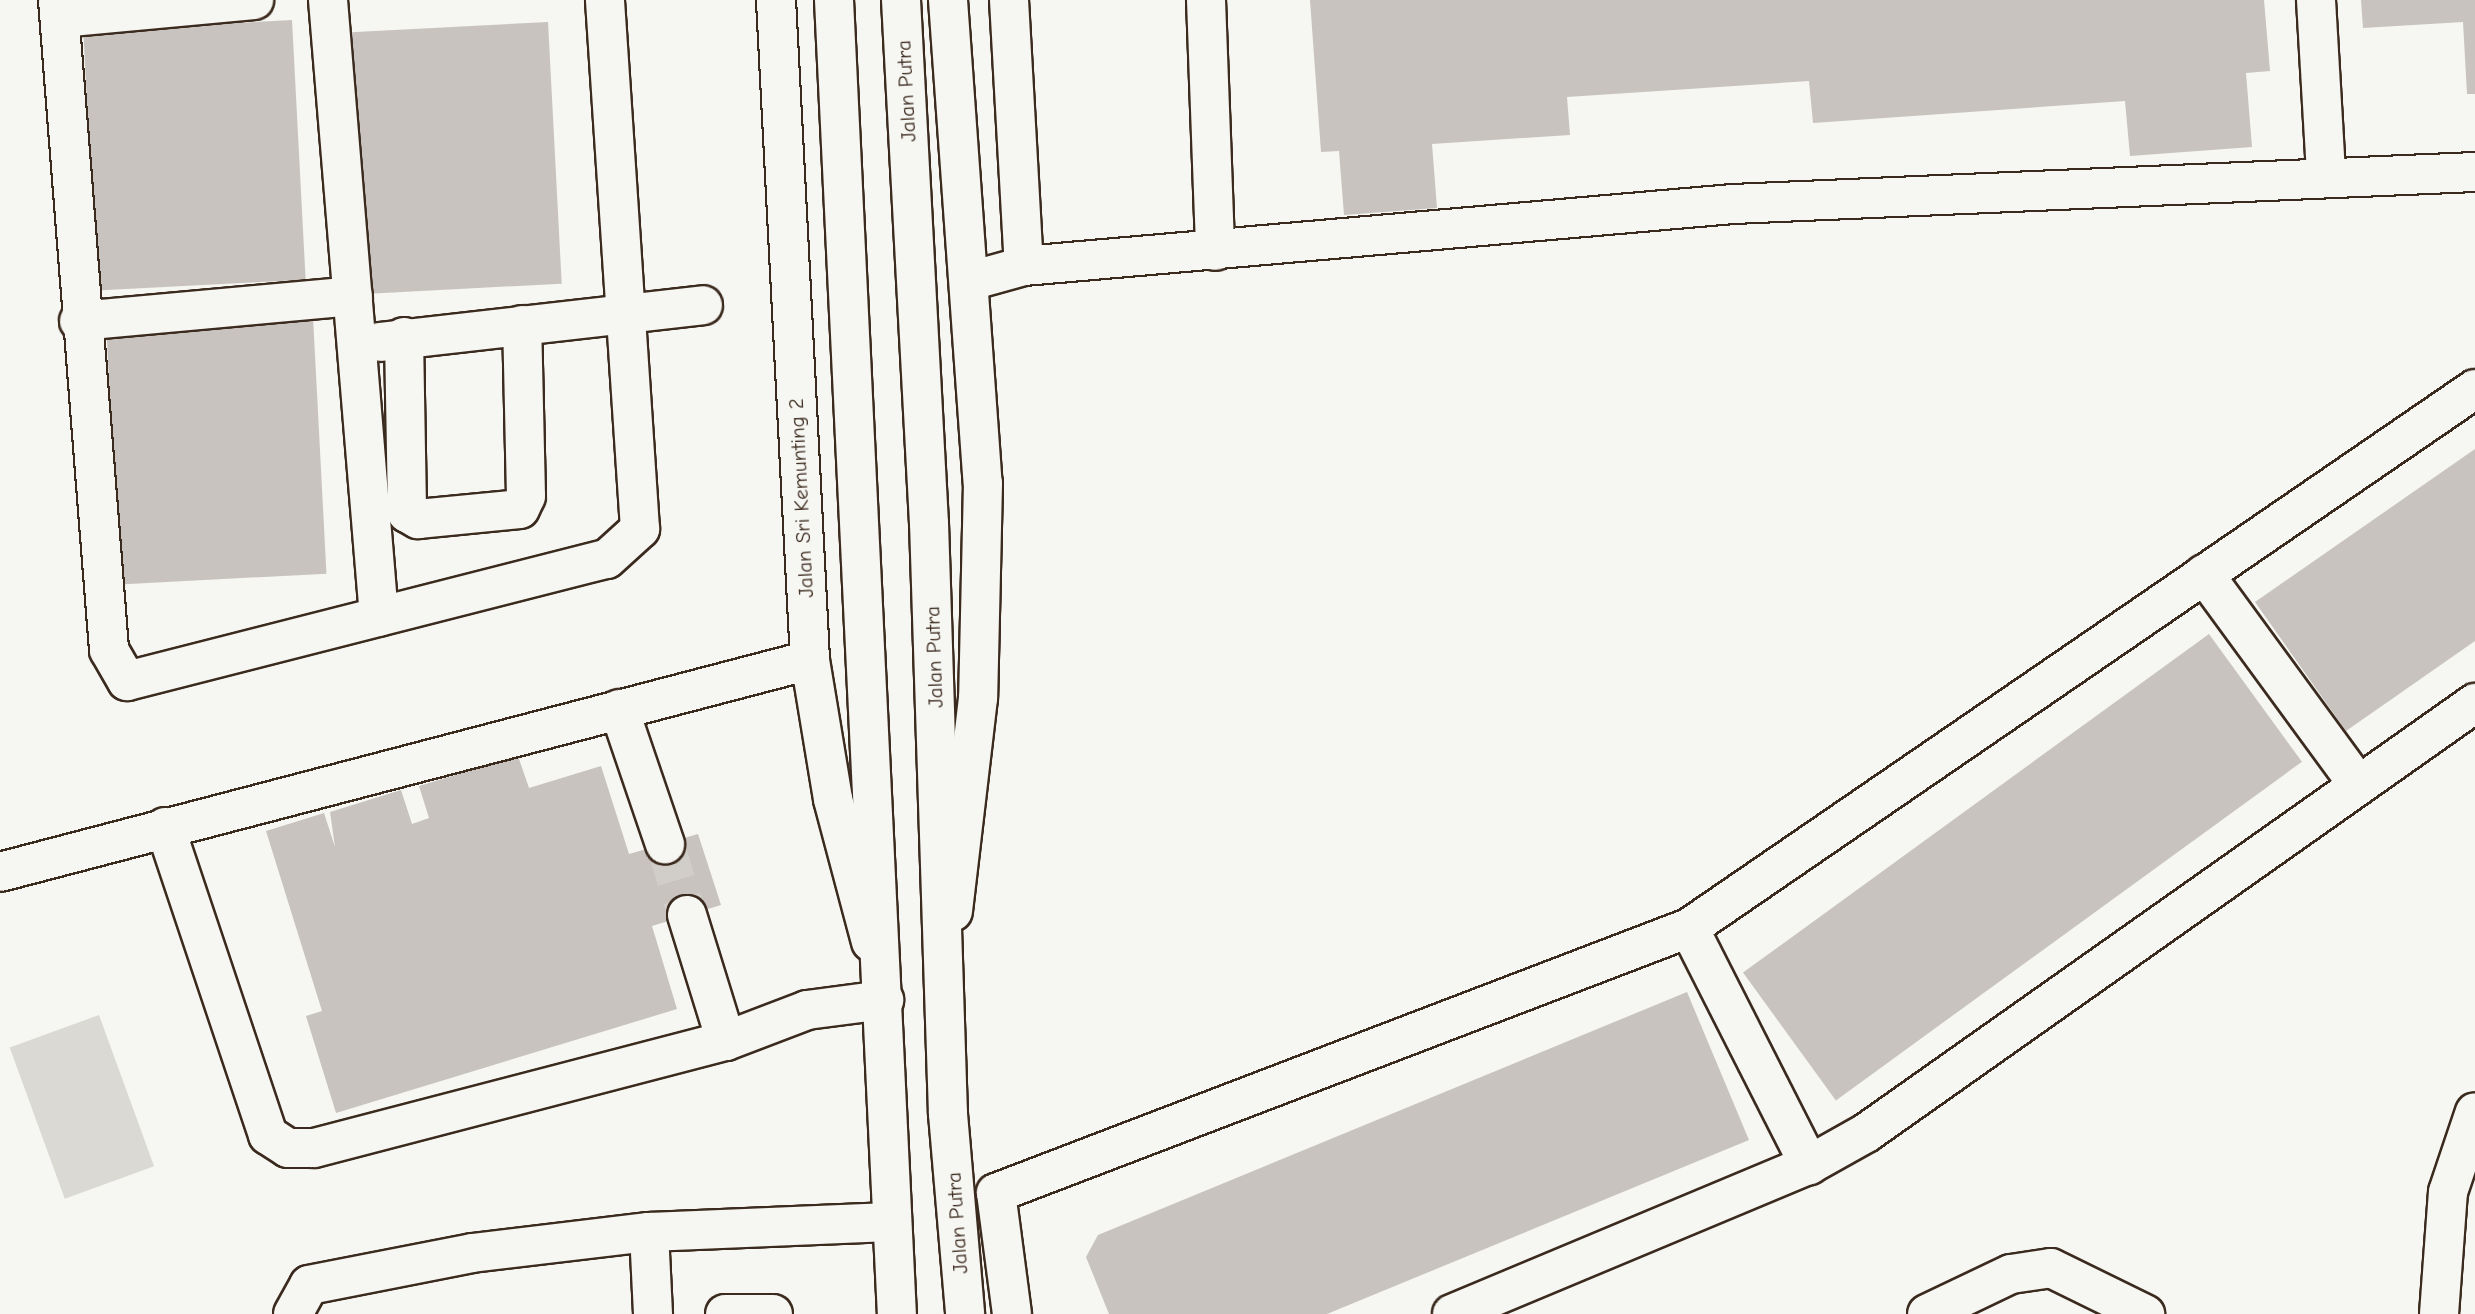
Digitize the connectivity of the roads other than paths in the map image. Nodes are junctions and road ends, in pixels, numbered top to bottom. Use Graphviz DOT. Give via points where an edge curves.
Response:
graph roads {
  1 [pos="254,0"];
  2 [pos="328,0"];
  3 [pos="605,0"];
  4 [pos="776,0"];
  5 [pos="834,0"];
  6 [pos="901,0"];
  7 [pos="948,0"];
  8 [pos="1009,0"];
  9 [pos="1206,0"];
  10 [pos="2316,0"];
  11 [pos="59,9"];
  12 [pos="2475,172"];
  13 [pos="2326,176"];
  14 [pos="1215,251"];
  15 [pos="1024,266"];
  16 [pos="970,281"];
  17 [pos="354,296"];
  18 [pos="703,305"];
  19 [pos="627,317"];
  20 [pos="79,321"];
  21 [pos="522,325"];
  22 [pos="404,337"];
  23 [pos="357,347"];
  24 [pos="2475,389"];
  25 [pos="2204,574"];
  26 [pos="379,617"];
  27 [pos="810,660"];
  28 [pos="2475,703"];
  29 [pos="619,709"];
  30 [pos="2356,782"];
  31 [pos="165,827"];
  32 [pos="665,844"];
  33 [pos="0,872"];
  34 [pos="687,915"];
  35 [pos="1689,928"];
  36 [pos="945,981"];
  37 [pos="884,994"];
  38 [pos="726,1041"];
  39 [pos="2475,1112"];
  40 [pos="1809,1165"];
  41 [pos="996,1193"];
  42 [pos="955,1205"];
  43 [pos="890,1222"];
  44 [pos="649,1232"];
  45 [pos="293,1314"];
  46 [pos="653,1314"];
  47 [pos="725,1314"];
  48 [pos="773,1314"];
  49 [pos="897,1314"];
  50 [pos="965,1314"];
  51 [pos="1012,1314"];
  52 [pos="1452,1314"];
  53 [pos="1927,1314"];
  54 [pos="2145,1314"];
  55 [pos="2439,1314"];
  1 -- 11 [label="street"];
  2 -- 17 [label="street"];
  3 -- 19 [label="street"];
  4 -- 27 [label="street, Jalan Sri Kemunting 2"];
  5 -- 37 [label="street"];
  6 -- 36 [label="street, Jalan Putra" via="929,523"];
  7 -- 16 [label="street"];
  8 -- 15 [label="street"];
  9 -- 14 [label="street"];
  10 -- 13 [label="street"];
  11 -- 20 [label="street"];
  12 -- 13 [label="street"];
  13 -- 14 [label="street" via="1733,204"];
  14 -- 15 [label="street"];
  15 -- 16 [label="street"];
  16 -- 36 [label="street" via="983,483 978,698"];
  17 -- 20 [label="street"];
  17 -- 23 [label="street"];
  18 -- 19 [label="street"];
  19 -- 21 [label="street"];
  19 -- 26 [label="street" via="640,529 607,559"];
  20 -- 26 [label="street" via="110,650 127,681"];
  21 -- 22 [label="street"];
  21 -- 22 [label="street" via="526,496 520,509 418,519 407,513"];
  22 -- 23 [label="street"];
  23 -- 26 [label="street"];
  24 -- 25 [label="street"];
  25 -- 30 [label="street"];
  25 -- 35 [label="street"];
  27 -- 29 [label="street"];
  27 -- 37 [label="street, Jalan Sri Kemunting 2" via="832,799"];
  28 -- 30 [label="street"];
  29 -- 31 [label="street"];
  29 -- 32 [label="street"];
  30 -- 40 [label="street" via="1866,1133"];
  31 -- 33 [label="street"];
  31 -- 38 [label="street" via="268,1135 288,1148 314,1148"];
  34 -- 38 [label="street"];
  35 -- 40 [label="street"];
  35 -- 41 [label="street"];
  36 -- 42 [label="street, Jalan Putra"];
  37 -- 38 [label="street" via="807,1010"];
  37 -- 43 [label="street"];
  39 -- 55 [label="street" via="2448,1192"];
  40 -- 52 [label="street"];
  41 -- 42 [label="street"];
  41 -- 51 [label="street"];
  42 -- 50 [label="street, Jalan Putra"];
  43 -- 44 [label="street"];
  43 -- 49 [label="street"];
  44 -- 45 [label="street" via="472,1253 309,1284"];
  44 -- 46 [label="street"];
  47 -- 48 [label="street"];
  53 -- 54 [label="street" via="2011,1274 2051,1268"];
}
